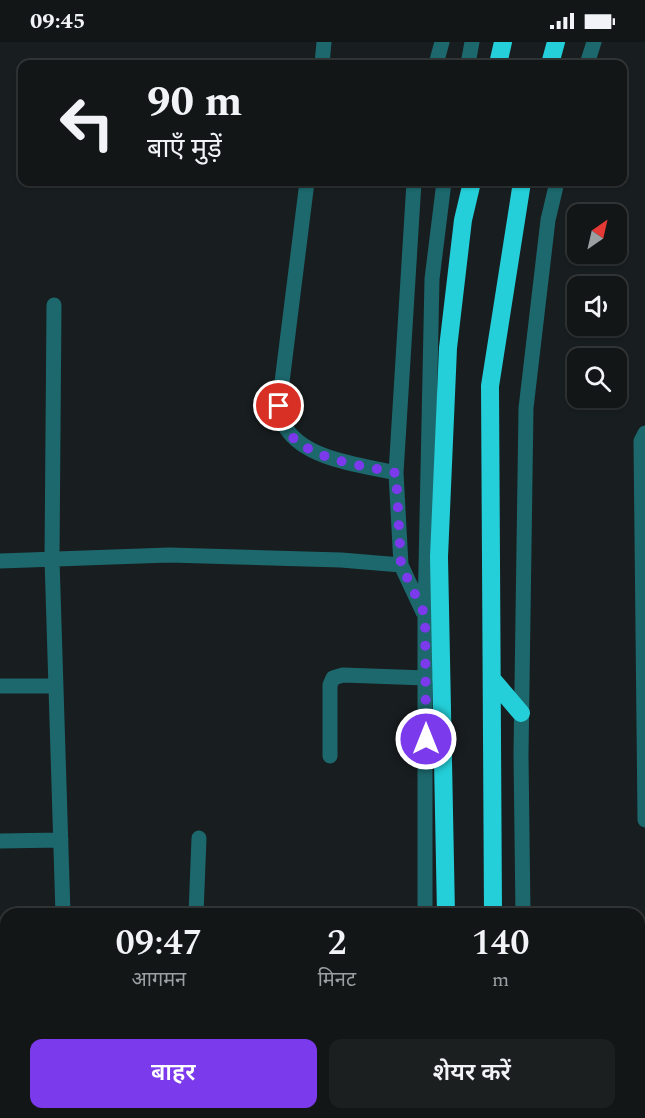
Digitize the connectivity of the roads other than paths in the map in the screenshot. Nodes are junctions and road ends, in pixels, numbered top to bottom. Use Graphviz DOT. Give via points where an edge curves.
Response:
graph roads {
  1 [pos="324,42"];
  2 [pos="442,42"];
  3 [pos="472,42"];
  4 [pos="503,42"];
  5 [pos="556,42"];
  6 [pos="594,42"];
  7 [pos="322,60"];
  8 [pos="437,60"];
  9 [pos="469,60"];
  10 [pos="499,60"];
  11 [pos="551,60"];
  12 [pos="588,60"];
  13 [pos="306,186"];
  14 [pos="414,186"];
  15 [pos="444,186"];
  16 [pos="471,186"];
  17 [pos="521,186"];
  18 [pos="556,186"];
  19 [pos="54,304"];
  20 [pos="645,433"];
  21 [pos="396,473"];
  22 [pos="52,559"];
  23 [pos="0,561"];
  24 [pos="401,565"];
  25 [pos="425,615"];
  26 [pos="434,675"];
  27 [pos="492,679"];
  28 [pos="0,686"];
  29 [pos="56,686"];
  30 [pos="522,713"];
  31 [pos="330,756"];
  32 [pos="645,820"];
  33 [pos="199,838"];
  34 [pos="61,840"];
  35 [pos="0,841"];
  36 [pos="63,908"];
  37 [pos="196,908"];
  38 [pos="425,908"];
  39 [pos="446,908"];
  40 [pos="493,908"];
  41 [pos="523,908"];
  1 -- 7 [label="street"];
  2 -- 8 [label="street"];
  3 -- 9 [label="street"];
  4 -- 10 [label="highway"];
  5 -- 11 [label="highway"];
  6 -- 12 [label="street"];
  13 -- 21 [label="street" via="279,406 285,428 300,444 325,456"];
  14 -- 21 [label="street"];
  15 -- 25 [label="street" via="432,279"];
  16 -- 26 [label="highway" via="463,220 448,348 439,556 441,634"];
  17 -- 27 [label="highway" via="490,387"];
  18 -- 30 [label="street" via="548,220 526,408"];
  19 -- 22 [label="street"];
  20 -- 32 [label="street" via="641,453"];
  21 -- 24 [label="street"];
  22 -- 23 [label="street"];
  22 -- 24 [label="street" via="169,555"];
  22 -- 29 [label="street"];
  24 -- 25 [label="street"];
  25 -- 26 [label="street"];
  26 -- 31 [label="street" via="333,678"];
  26 -- 38 [label="street" via="426,717"];
  26 -- 39 [label="highway" via="443,751"];
  27 -- 30 [label="highway"];
  27 -- 40 [label="highway"];
  28 -- 29 [label="street"];
  29 -- 34 [label="street"];
  30 -- 41 [label="street"];
  33 -- 37 [label="street"];
  34 -- 35 [label="street"];
  34 -- 36 [label="street"];
}
